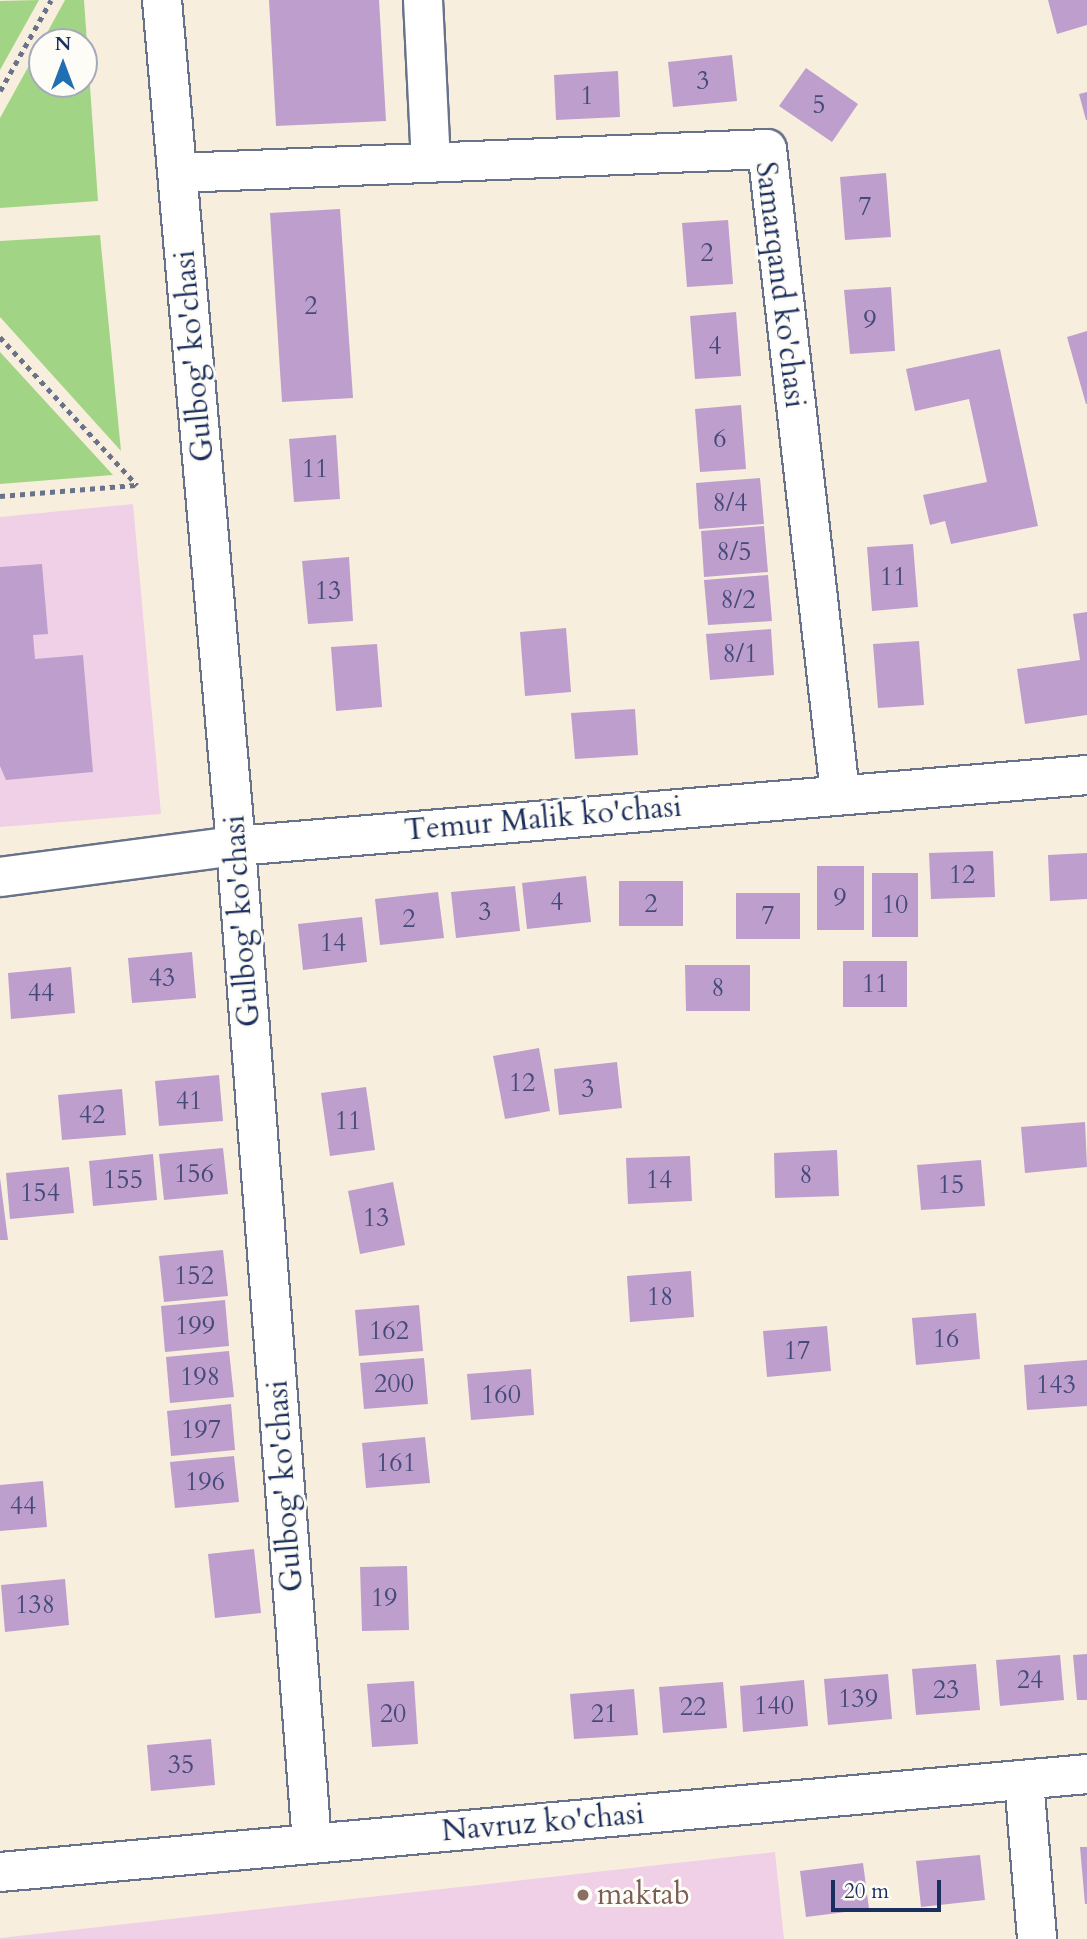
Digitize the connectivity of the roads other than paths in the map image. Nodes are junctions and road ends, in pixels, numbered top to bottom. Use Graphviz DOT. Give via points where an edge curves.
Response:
graph roads {
  1 [pos="162,0"];
  2 [pos="423,0"];
  3 [pos="432,163"];
  4 [pos="178,173"];
  5 [pos="1087,775"];
  6 [pos="840,793"];
  7 [pos="236,846"];
  8 [pos="0,877"];
  9 [pos="1087,1774"];
  10 [pos="1024,1780"];
  11 [pos="312,1843"];
  12 [pos="0,1871"];
  13 [pos="1037,1939"];
  1 -- 4 [label="street, Gulbog' ko'chasi"];
  2 -- 3 [label="street"];
  3 -- 4 [label="street, Samarqand ko'chasi"];
  3 -- 6 [label="street, Samarqand ko'chasi" via="767,149"];
  4 -- 7 [label="street, Gulbog' ko'chasi"];
  5 -- 6 [label="street, Temur Malik ko'chasi"];
  6 -- 7 [label="street, Temur Malik ko'chasi"];
  7 -- 8 [label="street, Temur Malik ko'chasi"];
  7 -- 11 [label="street, Gulbog' ko'chasi"];
  9 -- 10 [label="street, Navruz ko'chasi"];
  10 -- 11 [label="street, Navruz ko'chasi"];
  10 -- 13 [label="street"];
  11 -- 12 [label="street, Navruz ko'chasi"];
}
